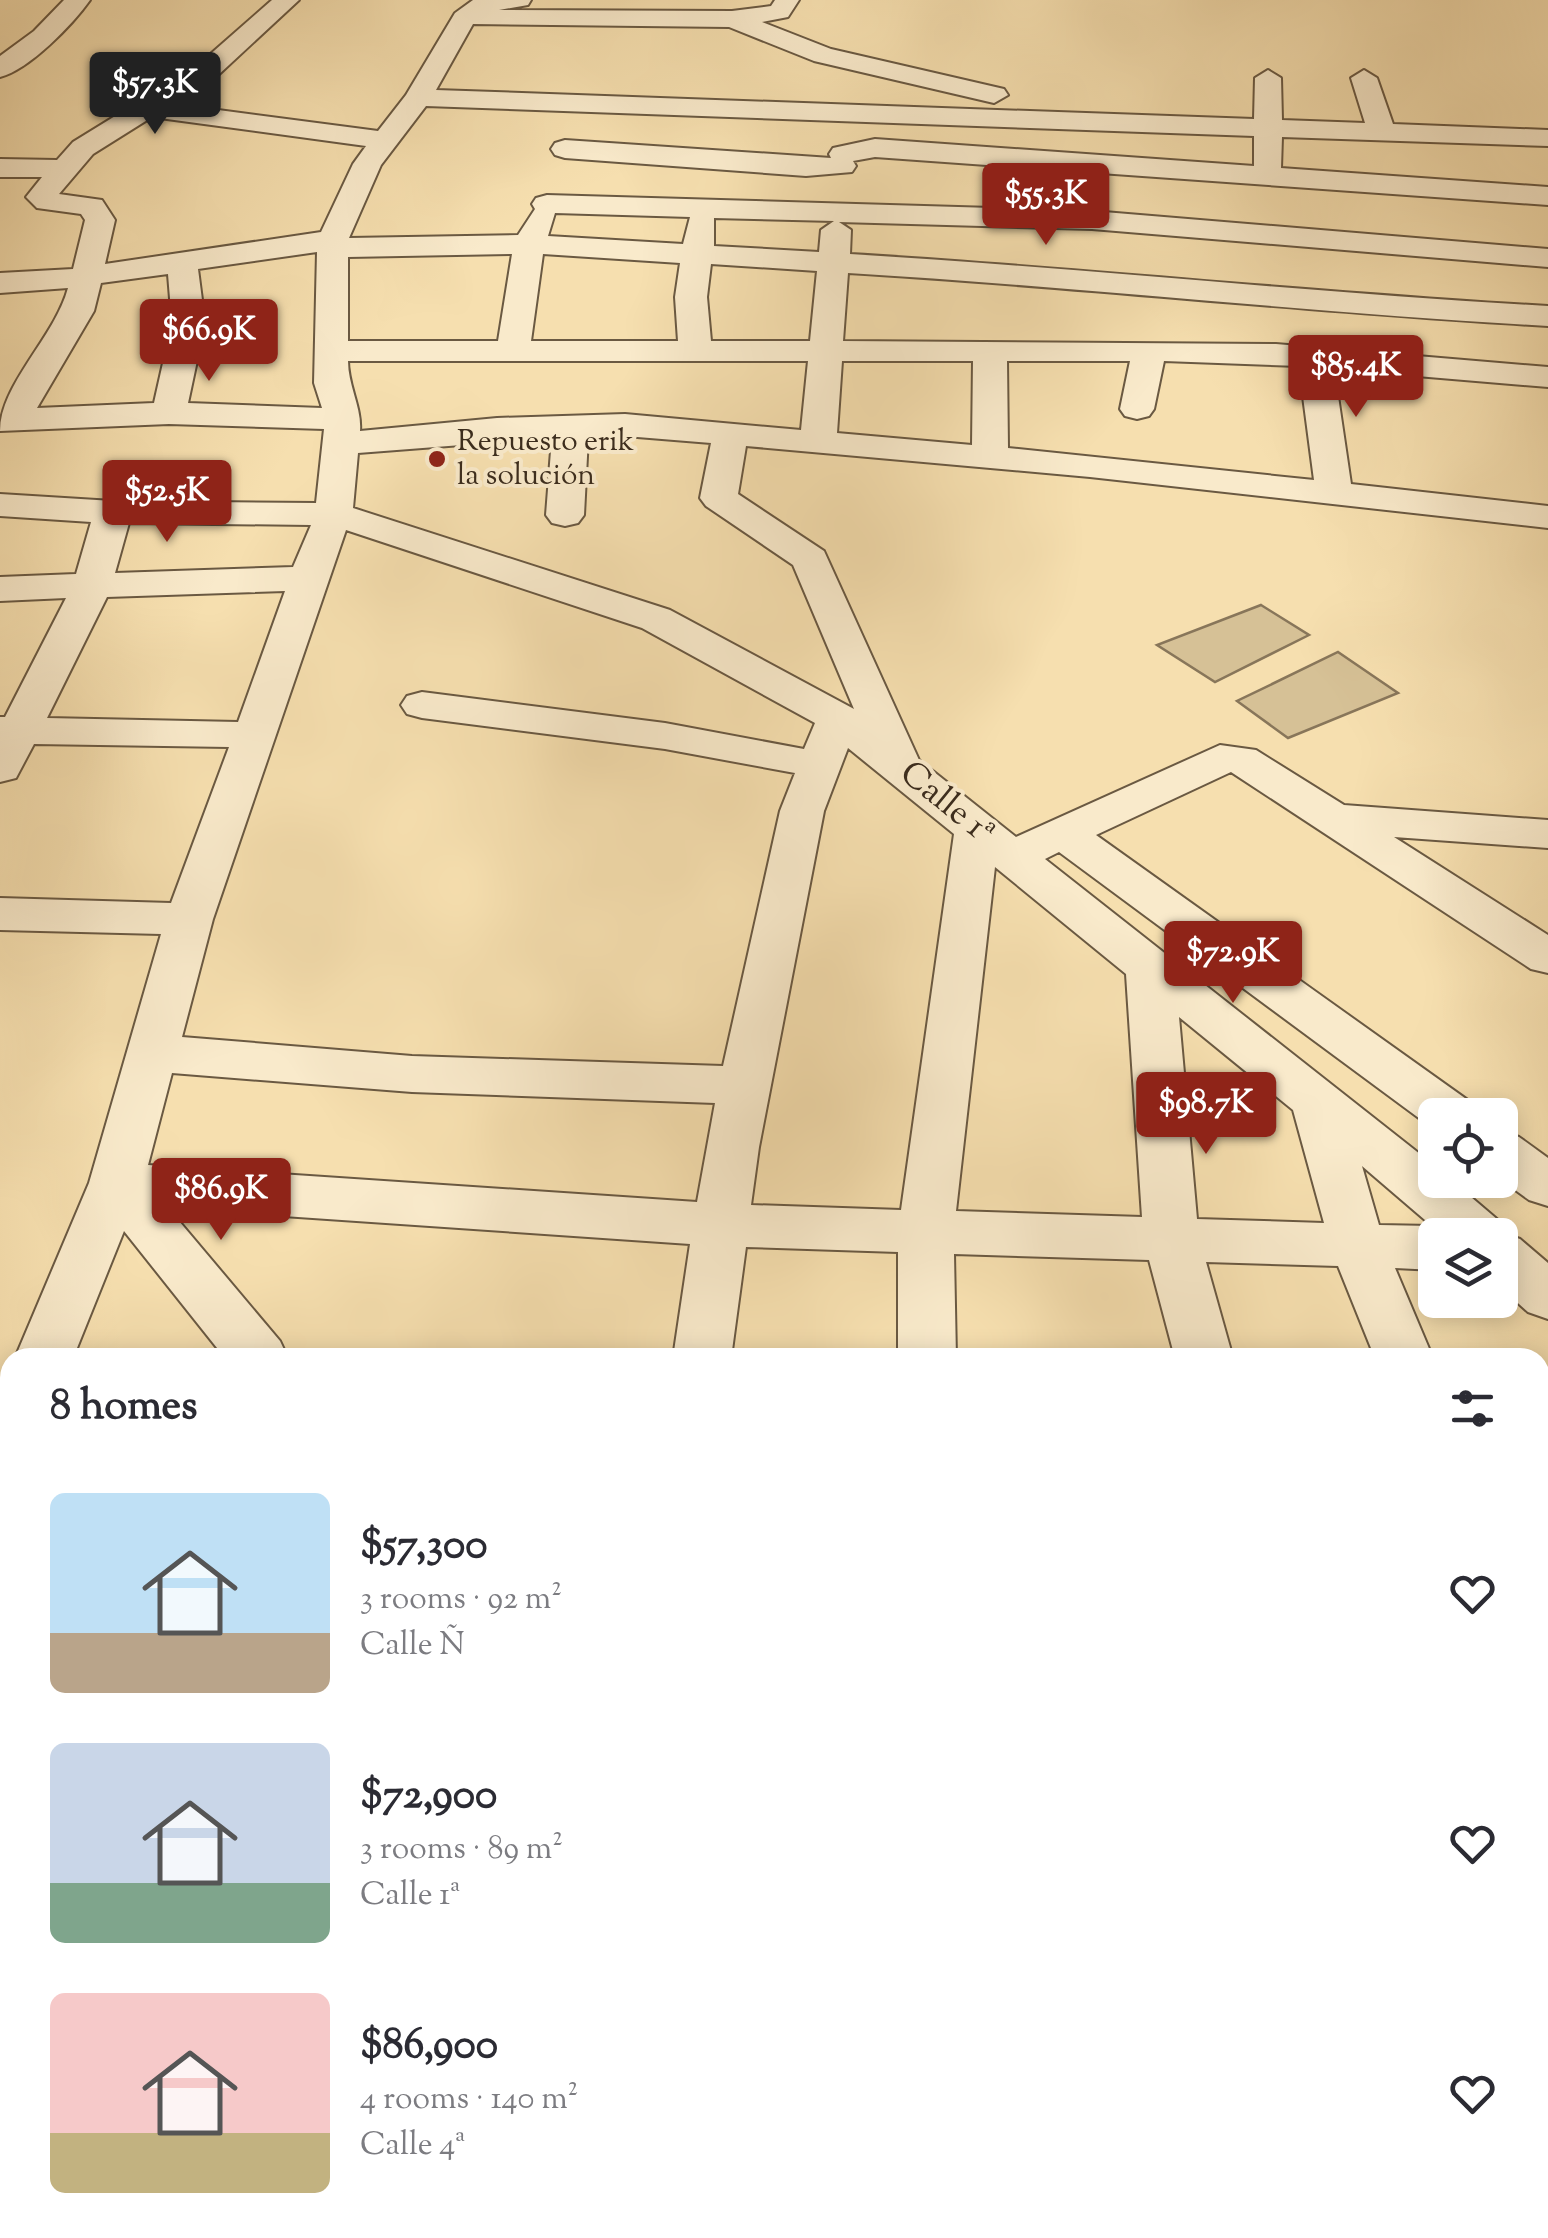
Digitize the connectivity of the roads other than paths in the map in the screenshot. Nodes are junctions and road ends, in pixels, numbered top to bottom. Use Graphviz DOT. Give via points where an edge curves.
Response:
graph roads {
  1 [pos="78,0"];
  2 [pos="287,0"];
  3 [pos="787,0"];
  4 [pos="484,6"];
  5 [pos="732,19"];
  6 [pos="0,33"];
  7 [pos="44,36"];
  8 [pos="0,70"];
  9 [pos="1268,78"];
  10 [pos="1364,78"];
  11 [pos="418,98"];
  12 [pos="580,104"];
  13 [pos="146,108"];
  14 [pos="848,113"];
  15 [pos="942,116"];
  16 [pos="1102,122"];
  17 [pos="1270,128"];
  18 [pos="1382,132"];
  19 [pos="1504,137"];
  20 [pos="1548,138"];
  21 [pos="386,140"];
  22 [pos="565,149"];
  23 [pos="946,152"];
  24 [pos="715,159"];
  25 [pos="843,160"];
  26 [pos="0,168"];
  27 [pos="66,169"];
  28 [pos="1267,178"];
  29 [pos="1534,195"];
  30 [pos="547,204"];
  31 [pos="704,210"];
  32 [pos="838,214"];
  33 [pos="952,216"];
  34 [pos="1262,234"];
  35 [pos="333,244"];
  36 [pos="529,244"];
  37 [pos="695,256"];
  38 [pos="1542,257"];
  39 [pos="181,263"];
  40 [pos="832,265"];
  41 [pos="88,275"];
  42 [pos="0,283"];
  43 [pos="1262,296"];
  44 [pos="1548,305"];
  45 [pos="946,309"];
  46 [pos="1548,316"];
  47 [pos="826,348"];
  48 [pos="695,349"];
  49 [pos="990,349"];
  50 [pos="513,350"];
  51 [pos="331,351"];
  52 [pos="1149,351"];
  53 [pos="1314,357"];
  54 [pos="1548,377"];
  55 [pos="1137,409"];
  56 [pos="168,413"];
  57 [pos="6,420"];
  58 [pos="571,426"];
  59 [pos="342,432"];
  60 [pos="730,434"];
  61 [pos="818,442"];
  62 [pos="990,458"];
  63 [pos="1334,491"];
  64 [pos="0,506"];
  65 [pos="113,512"];
  66 [pos="334,514"];
  67 [pos="566,515"];
  68 [pos="1548,517"];
  69 [pos="308,578"];
  70 [pos="92,589"];
  71 [pos="0,590"];
  72 [pos="422,705"];
  73 [pos="838,718"];
  74 [pos="10,730"];
  75 [pos="256,735"];
  76 [pos="820,765"];
  77 [pos="899,767"];
  78 [pos="0,769"];
  79 [pos="1336,819"];
  80 [pos="1063,833"];
  81 [pos="1548,834"];
  82 [pos="995,843"];
  83 [pos="0,914"];
  84 [pos="189,920"];
  85 [pos="1548,957"];
  86 [pos="1150,967"];
  87 [pos="152,1053"];
  88 [pos="745,1085"];
  89 [pos="1427,1098"];
  90 [pos="1317,1101"];
  91 [pos="1518,1164"];
  92 [pos="116,1183"];
  93 [pos="1548,1186"];
  94 [pos="1458,1218"];
  95 [pos="721,1225"];
  96 [pos="926,1230"];
  97 [pos="1170,1237"];
  98 [pos="1357,1244"];
  99 [pos="1418,1247"];
  100 [pos="1518,1270"];
  101 [pos="1548,1296"];
  102 [pos="48,1348"];
  103 [pos="251,1348"];
  104 [pos="703,1348"];
  105 [pos="927,1348"];
  106 [pos="1201,1348"];
  107 [pos="1400,1348"];
  1 -- 7 [label="street"];
  2 -- 13 [label="street" via="207,71"];
  3 -- 5 [label="street" via="779,12"];
  4 -- 5 [label="street"];
  4 -- 11 [label="street"];
  5 -- 16 [label="street" via="824,55"];
  6 -- 7 [label="street"];
  7 -- 8 [label="street"];
  9 -- 17 [label="street"];
  10 -- 18 [label="street"];
  11 -- 12 [label="street"];
  11 -- 21 [label="street"];
  12 -- 14 [label="street"];
  12 -- 22 [label="street"];
  13 -- 21 [label="street"];
  13 -- 27 [label="street" via="83,148"];
  14 -- 15 [label="street"];
  14 -- 25 [label="street"];
  15 -- 16 [label="street"];
  15 -- 23 [label="street"];
  16 -- 17 [label="street"];
  17 -- 18 [label="street"];
  17 -- 28 [label="street"];
  18 -- 19 [label="street"];
  19 -- 20 [label="street"];
  19 -- 29 [label="street"];
  21 -- 35 [label="street" via="367,164"];
  22 -- 24 [label="street"];
  22 -- 30 [label="street"];
  23 -- 25 [label="street" via="875,148"];
  23 -- 28 [label="street"];
  23 -- 33 [label="street"];
  24 -- 25 [label="street" via="806,167"];
  24 -- 31 [label="street"];
  25 -- 32 [label="street"];
  26 -- 27 [label="street"];
  27 -- 41 [label="street" via="41,197 91,206 100,220"];
  28 -- 29 [label="street"];
  28 -- 34 [label="street"];
  29 -- 38 [label="street"];
  30 -- 31 [label="street"];
  30 -- 36 [label="street"];
  31 -- 32 [label="street"];
  31 -- 37 [label="street"];
  32 -- 33 [label="street"];
  32 -- 40 [label="street"];
  33 -- 34 [label="street"];
  33 -- 45 [label="street"];
  34 -- 38 [label="street"];
  34 -- 43 [label="street"];
  35 -- 36 [label="street"];
  35 -- 39 [label="street"];
  35 -- 51 [label="street"];
  36 -- 37 [label="street"];
  36 -- 50 [label="street"];
  37 -- 40 [label="street"];
  37 -- 48 [label="street"];
  38 -- 44 [label="street"];
  39 -- 41 [label="street"];
  39 -- 56 [label="street" via="192,298 189,336"];
  40 -- 45 [label="street"];
  40 -- 47 [label="street"];
  41 -- 42 [label="street"];
  41 -- 57 [label="street" via="78,311 31,362"];
  43 -- 45 [label="street"];
  43 -- 46 [label="street"];
  45 -- 47 [label="street"];
  45 -- 49 [label="street"];
  47 -- 48 [label="street"];
  47 -- 61 [label="street"];
  48 -- 50 [label="street"];
  49 -- 52 [label="street"];
  49 -- 62 [label="street"];
  50 -- 51 [label="street"];
  51 -- 59 [label="street"];
  52 -- 53 [label="street"];
  52 -- 55 [label="street"];
  53 -- 54 [label="street"];
  53 -- 63 [label="street"];
  56 -- 57 [label="street"];
  56 -- 59 [label="street"];
  58 -- 59 [label="street"];
  58 -- 60 [label="street"];
  58 -- 67 [label="street"];
  59 -- 66 [label="street"];
  60 -- 61 [label="street"];
  60 -- 77 [label="street" via="719,498 810,559"];
  61 -- 62 [label="street"];
  62 -- 63 [label="street"];
  63 -- 68 [label="street"];
  64 -- 65 [label="street, Calle 1ª"];
  65 -- 66 [label="street, Calle 1ª"];
  65 -- 70 [label="street"];
  66 -- 69 [label="street"];
  66 -- 73 [label="street, Calle 1ª" via="656,618"];
  69 -- 70 [label="street"];
  69 -- 75 [label="street"];
  70 -- 71 [label="street"];
  70 -- 74 [label="street"];
  72 -- 76 [label="street" via="665,736"];
  73 -- 76 [label="street"];
  73 -- 77 [label="street, Calle 1ª"];
  74 -- 75 [label="street"];
  74 -- 78 [label="street"];
  75 -- 84 [label="street"];
  76 -- 88 [label="street" via="802,811"];
  77 -- 82 [label="street, Calle 1ª"];
  79 -- 80 [label="street" via="1233,757"];
  79 -- 81 [label="street"];
  79 -- 85 [label="street"];
  80 -- 82 [label="street"];
  80 -- 89 [label="street"];
  82 -- 86 [label="street, Calle 1ª"];
  82 -- 96 [label="street"];
  83 -- 84 [label="street"];
  84 -- 87 [label="street"];
  86 -- 90 [label="street, Calle 1ª"];
  86 -- 97 [label="street"];
  87 -- 88 [label="street" via="412,1074"];
  87 -- 92 [label="street"];
  88 -- 95 [label="street"];
  90 -- 94 [label="street, Calle 1ª"];
  90 -- 98 [label="street"];
  91 -- 93 [label="street"];
  92 -- 95 [label="street"];
  92 -- 102 [label="street"];
  92 -- 103 [label="street"];
  95 -- 96 [label="street"];
  95 -- 104 [label="street"];
  96 -- 97 [label="street"];
  96 -- 105 [label="street"];
  97 -- 98 [label="street"];
  97 -- 106 [label="street"];
  98 -- 99 [label="street"];
  98 -- 107 [label="street"];
  100 -- 101 [label="street"];
}
